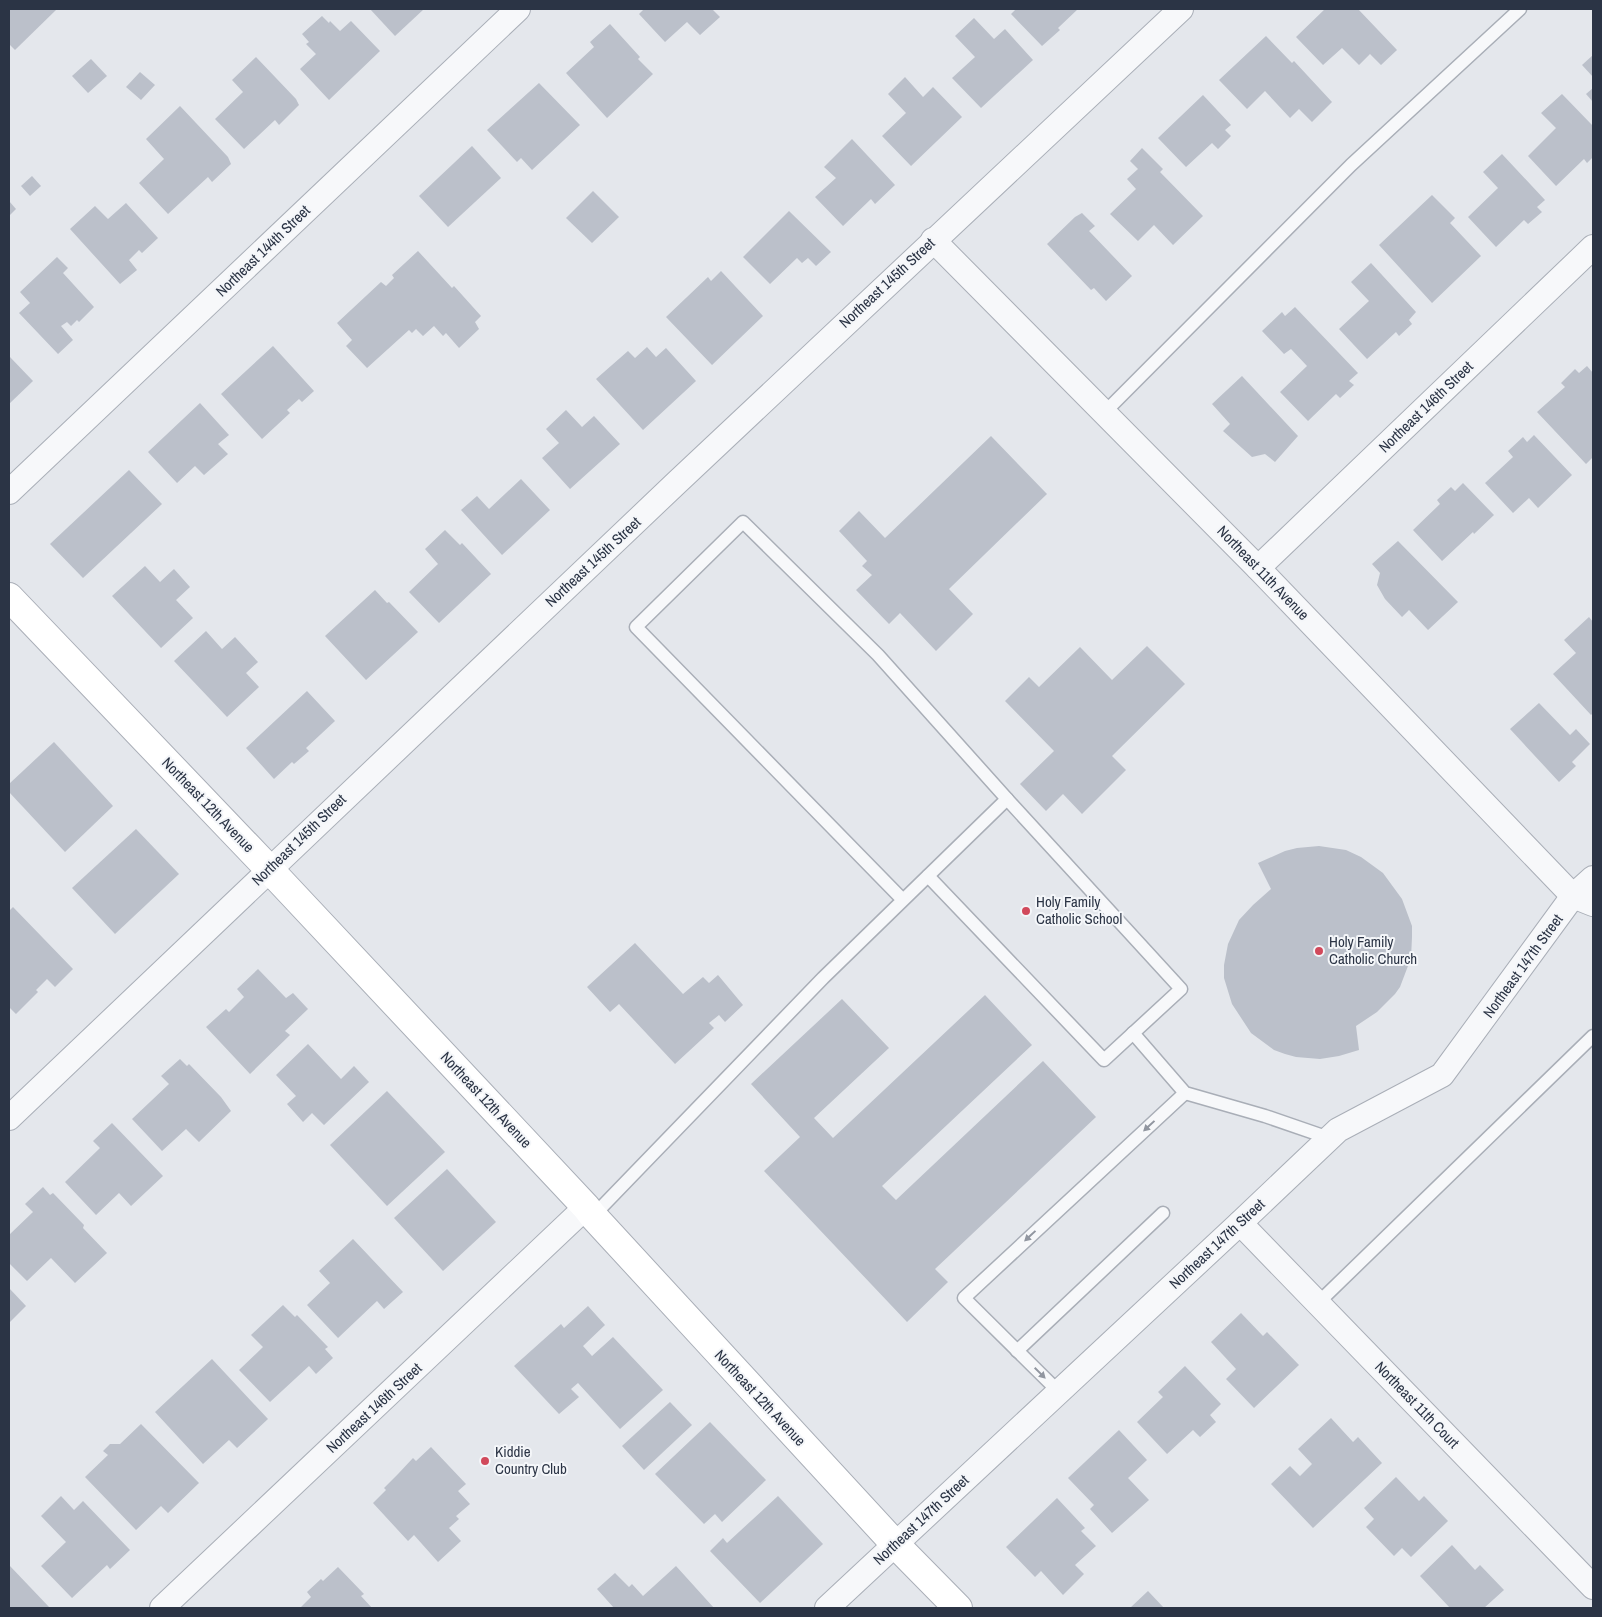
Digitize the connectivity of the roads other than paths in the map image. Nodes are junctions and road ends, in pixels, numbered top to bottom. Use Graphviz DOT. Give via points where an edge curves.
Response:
graph roads {
  1 [pos="518,9"];
  2 [pos="1181,9"];
  3 [pos="1520,9"];
  4 [pos="933,240"];
  5 [pos="1593,247"];
  6 [pos="1104,413"];
  7 [pos="9,492"];
  8 [pos="1258,568"];
  9 [pos="9,597"];
  10 [pos="1007,799"];
  11 [pos="269,869"];
  12 [pos="928,876"];
  13 [pos="1593,878"];
  14 [pos="903,900"];
  15 [pos="1583,900"];
  16 [pos="1133,1033"];
  17 [pos="1593,1036"];
  18 [pos="1185,1092"];
  19 [pos="9,1118"];
  20 [pos="1329,1138"];
  21 [pos="590,1212"];
  22 [pos="1163,1213"];
  23 [pos="1240,1223"];
  24 [pos="1318,1303"];
  25 [pos="1017,1351"];
  26 [pos="1058,1392"];
  27 [pos="895,1544"];
  28 [pos="1593,1587"];
  29 [pos="162,1608"];
  30 [pos="828,1608"];
  31 [pos="958,1608"];
  1 -- 7 [label="street, Northeast 144th Street"];
  2 -- 4 [label="street, Northeast 145th Street"];
  3 -- 6 [label="lane" via="1351,165"];
  4 -- 6 [label="street, Northeast 11th Avenue"];
  4 -- 11 [label="street, Northeast 145th Street"];
  5 -- 8 [label="street, Northeast 146th Street"];
  6 -- 8 [label="street, Northeast 11th Avenue"];
  8 -- 15 [label="street, Northeast 11th Avenue"];
  9 -- 11 [label="street, Northeast 12th Avenue"];
  10 -- 12 [label="lane"];
  10 -- 14 [label="lane" via="878,655 744,522 686,578 636,627"];
  10 -- 16 [label="lane" via="1181,989"];
  11 -- 19 [label="street, Northeast 145th Street"];
  11 -- 21 [label="street, Northeast 12th Avenue"];
  12 -- 14 [label="lane"];
  12 -- 16 [label="lane" via="1104,1060"];
  13 -- 15 [label="street, Northeast 147th Street"];
  14 -- 21 [label="lane"];
  15 -- 20 [label="street, Northeast 147th Street" via="1442,1075 1338,1130"];
  16 -- 18 [label="lane"];
  17 -- 24 [label="lane"];
  18 -- 20 [label="lane"];
  18 -- 25 [label="lane, one-way" via="964,1298"];
  20 -- 23 [label="street, Northeast 147th Street"];
  21 -- 27 [label="street, Northeast 12th Avenue"];
  21 -- 29 [label="street, Northeast 146th Street"];
  22 -- 25 [label="lane"];
  23 -- 24 [label="street, Northeast 11th Court"];
  23 -- 26 [label="street, Northeast 147th Street"];
  24 -- 28 [label="street, Northeast 11th Court"];
  25 -- 26 [label="lane, one-way"];
  26 -- 27 [label="street, Northeast 147th Street"];
  27 -- 30 [label="street, Northeast 147th Street"];
  27 -- 31 [label="street, Northeast 12th Avenue"];
}
